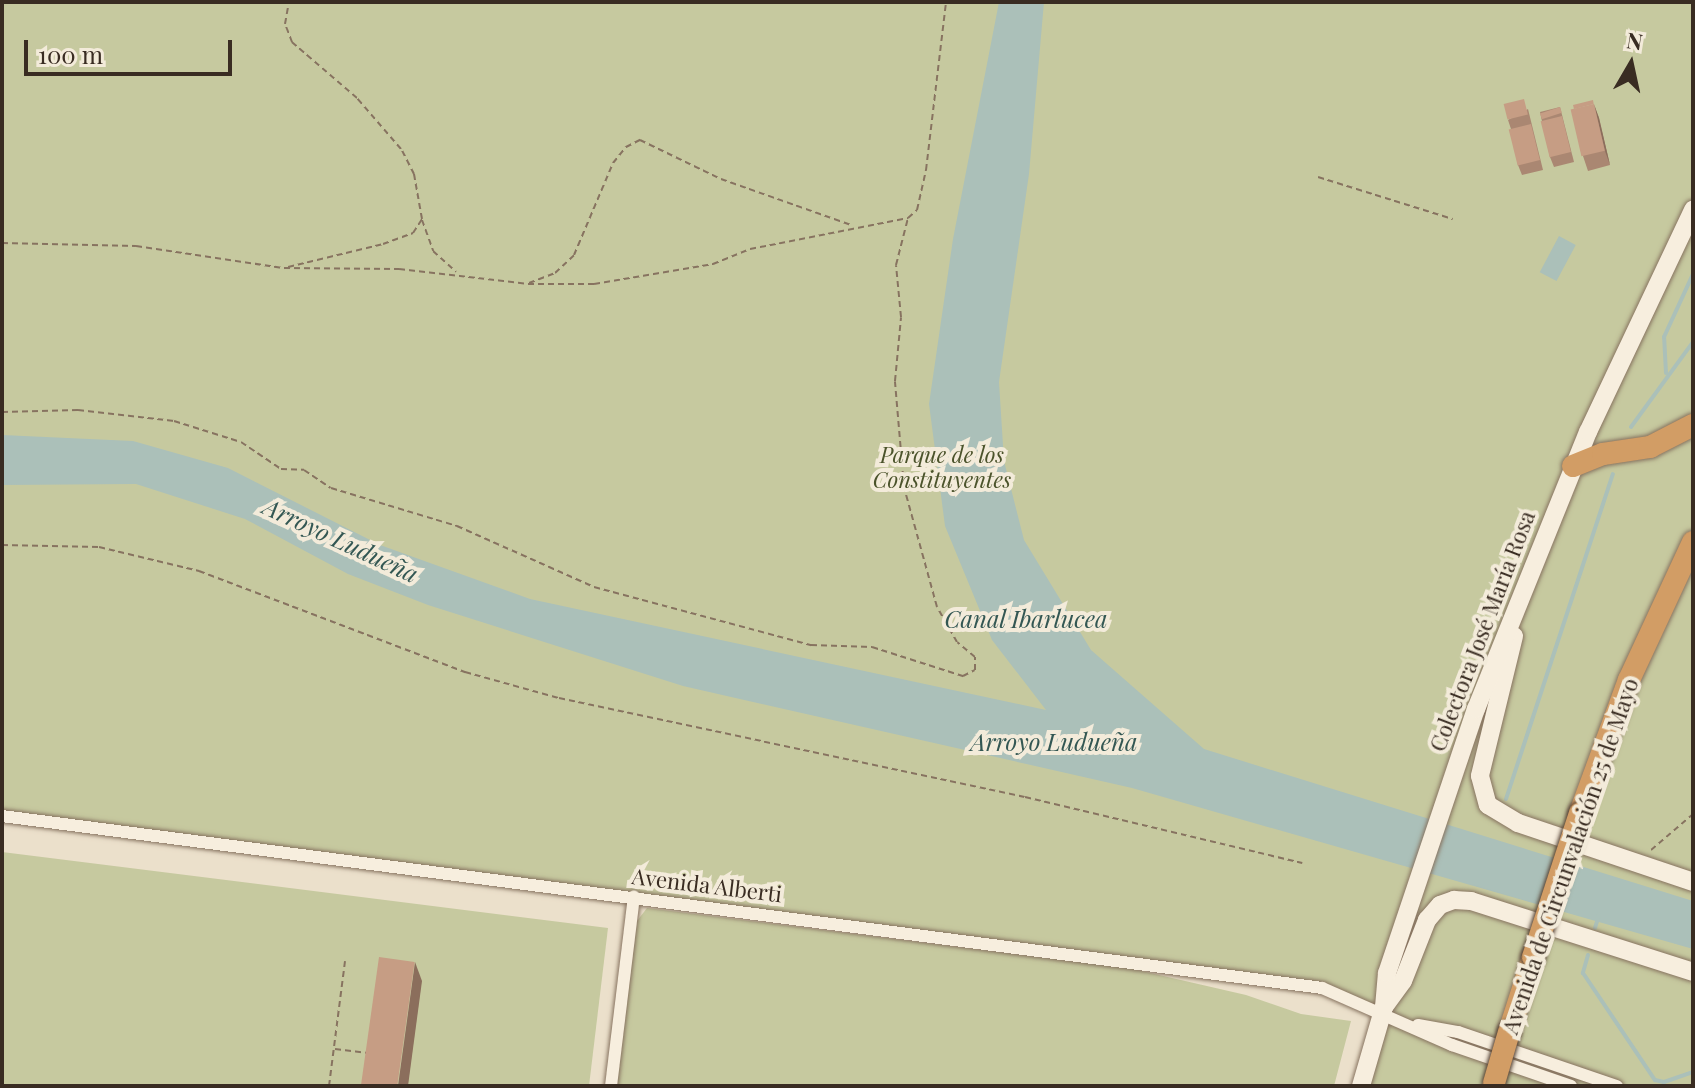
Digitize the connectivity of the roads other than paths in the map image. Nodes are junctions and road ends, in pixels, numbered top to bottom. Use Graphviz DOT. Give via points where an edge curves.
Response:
graph roads {
  1 [pos="1693,210"];
  2 [pos="1693,425"];
  3 [pos="1573,466"];
  4 [pos="1693,542"];
  5 [pos="1529,570"];
  6 [pos="2,816"];
  7 [pos="1693,882"];
  8 [pos="634,896"];
  9 [pos="1693,972"];
  10 [pos="1382,1010"];
  11 [pos="1399,1023"];
  12 [pos="1494,1085"];
  13 [pos="611,1086"];
  14 [pos="1361,1086"];
  15 [pos="1571,1086"];
  16 [pos="1617,1086"];
  1 -- 3 [label="main road, Colectora José María Rosa"];
  2 -- 3 [label="highway" via="1650,447 1603,454"];
  3 -- 5 [label="main road, Colectora José María Rosa"];
  4 -- 12 [label="highway, Avenida de Circunvalación 25 de Mayo, bridge" via="1629,680 1580,813"];
  5 -- 7 [label="main road" via="1483,760 1482,794 1499,815"];
  5 -- 10 [label="main road, Colectora José María Rosa" via="1413,888 1387,973"];
  6 -- 8 [label="street, Avenida Alberti"];
  8 -- 10 [label="street, Avenida Alberti" via="1261,978 1339,993"];
  8 -- 13 [label="street"];
  9 -- 10 [label="main road" via="1454,900 1440,905 1427,920 1403,981"];
  10 -- 11 [label="street, Avenida Alberti"];
  10 -- 14 [label="main road, Colectora José María Rosa"];
  11 -- 15 [label="street, Avenida Alberti"];
  11 -- 16 [label="street, Avenida Alberti" via="1458,1032"];
}
